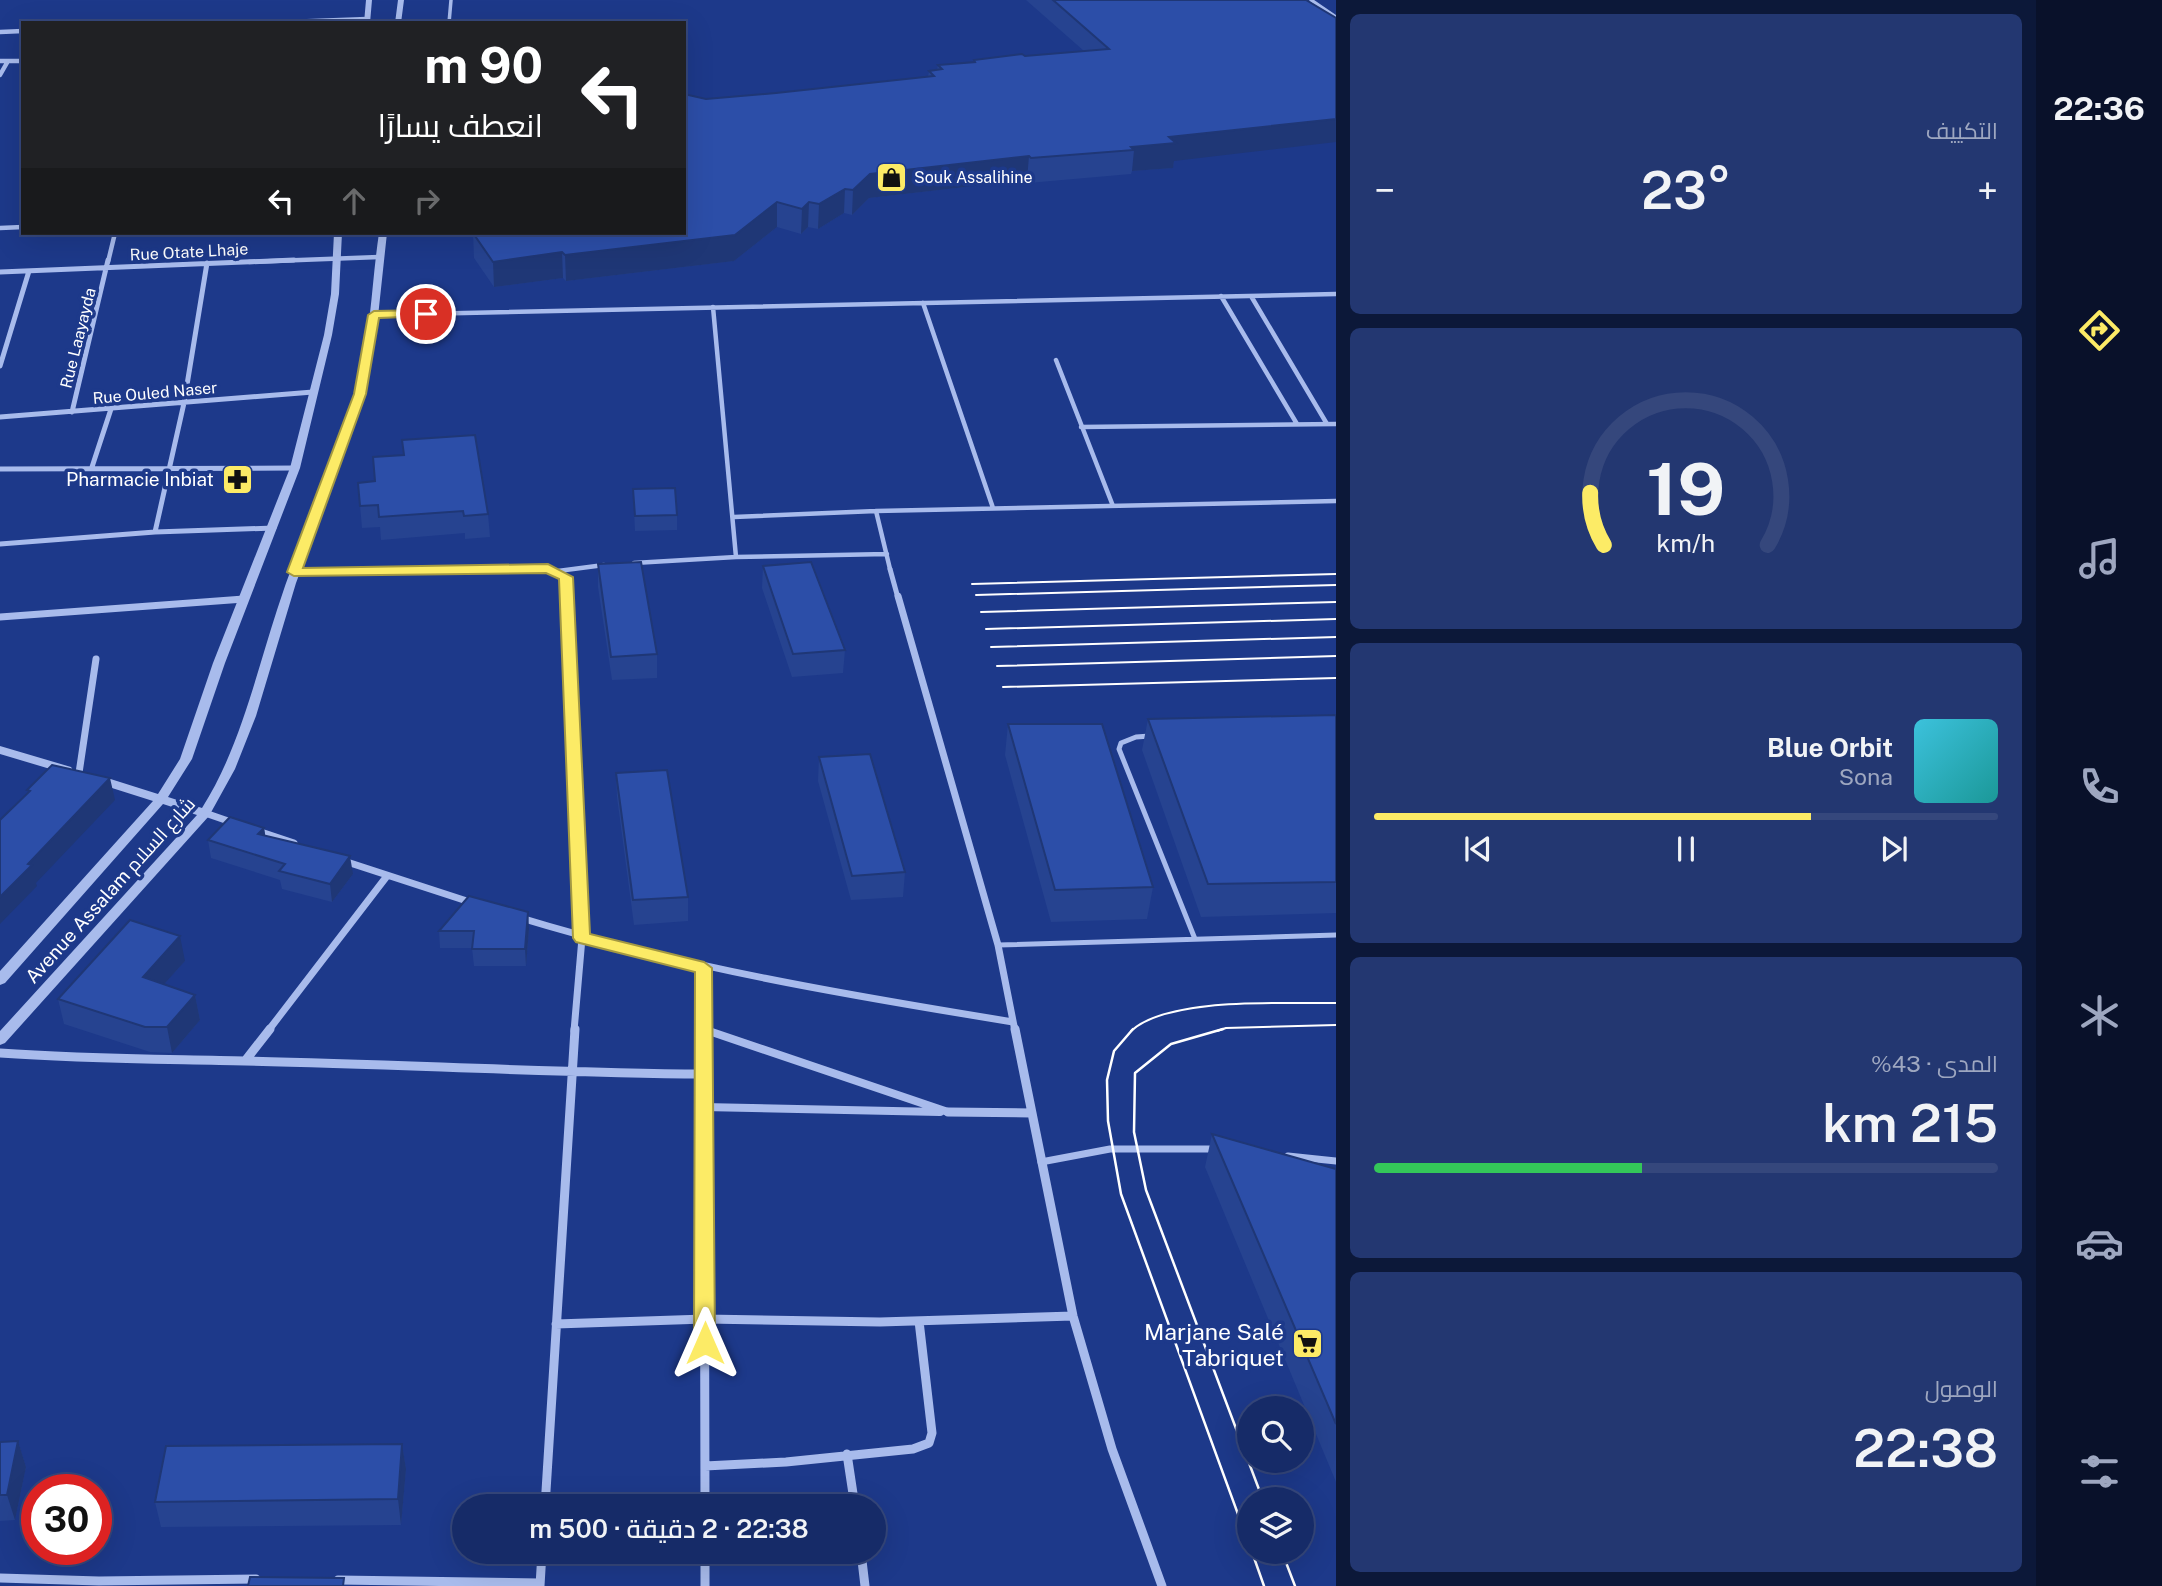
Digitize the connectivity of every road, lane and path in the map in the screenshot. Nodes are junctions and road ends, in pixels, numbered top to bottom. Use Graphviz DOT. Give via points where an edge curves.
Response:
graph roads {
  1 [pos="369,0"];
  2 [pos="401,0"];
  3 [pos="450,0"];
  4 [pos="1311,0"];
  5 [pos="1336,17"];
  6 [pos="367,21"];
  7 [pos="398,21"];
  8 [pos="449,21"];
  9 [pos="21,31"];
  10 [pos="0,32"];
  11 [pos="0,61"];
  12 [pos="8,61"];
  13 [pos="21,61"];
  14 [pos="0,75"];
  15 [pos="21,227"];
  16 [pos="0,228"];
  17 [pos="115,235"];
  18 [pos="338,235"];
  19 [pos="383,235"];
  20 [pos="379,257"];
  21 [pos="337,258"];
  22 [pos="207,263"];
  23 [pos="107,269"];
  24 [pos="29,271"];
  25 [pos="0,272"];
  26 [pos="1336,294"];
  27 [pos="1221,296"];
  28 [pos="1251,296"];
  29 [pos="923,303"];
  30 [pos="713,307"];
  31 [pos="374,315"];
  32 [pos="1056,360"];
  33 [pos="0,366"];
  34 [pos="313,392"];
  35 [pos="184,403"];
  36 [pos="111,410"];
  37 [pos="72,412"];
  38 [pos="0,417"];
  39 [pos="1297,424"];
  40 [pos="1327,424"];
  41 [pos="1336,424"];
  42 [pos="1082,427"];
  43 [pos="92,467"];
  44 [pos="170,468"];
  45 [pos="295,468"];
  46 [pos="0,469"];
  47 [pos="1336,501"];
  48 [pos="1113,506"];
  49 [pos="993,508"];
  50 [pos="876,511"];
  51 [pos="734,517"];
  52 [pos="274,528"];
  53 [pos="155,532"];
  54 [pos="0,544"];
  55 [pos="887,554"];
  56 [pos="736,557"];
  57 [pos="621,564"];
  58 [pos="608,565"];
  59 [pos="890,569"];
  60 [pos="558,571"];
  61 [pos="294,572"];
  62 [pos="244,599"];
  63 [pos="0,617"];
  64 [pos="96,659"];
  65 [pos="1162,735"];
  66 [pos="0,750"];
  67 [pos="79,773"];
  68 [pos="162,798"];
  69 [pos="205,813"];
  70 [pos="309,849"];
  71 [pos="335,858"];
  72 [pos="387,876"];
  73 [pos="478,905"];
  74 [pos="517,917"];
  75 [pos="1336,935"];
  76 [pos="582,938"];
  77 [pos="1195,939"];
  78 [pos="998,945"];
  79 [pos="704,968"];
  80 [pos="0,979"];
  81 [pos="1013,1022"];
  82 [pos="703,1029"];
  83 [pos="0,1040"];
  84 [pos="0,1053"];
  85 [pos="245,1061"];
  86 [pos="571,1073"];
  87 [pos="703,1074"];
  88 [pos="703,1107"];
  89 [pos="948,1112"];
  90 [pos="1031,1113"];
  91 [pos="1219,1149"];
  92 [pos="1284,1156"];
  93 [pos="1336,1161"];
  94 [pos="1041,1162"];
  95 [pos="1073,1316"];
  96 [pos="705,1319"];
  97 [pos="919,1321"];
  98 [pos="556,1324"];
  99 [pos="847,1454"];
  100 [pos="705,1466"];
  101 [pos="546,1494"];
  102 [pos="705,1494"];
  103 [pos="853,1494"];
  104 [pos="541,1564"];
  105 [pos="705,1564"];
  106 [pos="862,1564"];
  107 [pos="0,1578"];
  108 [pos="268,1580"];
  109 [pos="321,1580"];
  110 [pos="226,1583"];
  111 [pos="540,1584"];
  112 [pos="705,1586"];
  113 [pos="864,1586"];
  114 [pos="1162,1586"];
  1 -- 6 [label="street"];
  2 -- 7 [label="street"];
  3 -- 8 [label="lane"];
  4 -- 5 [label="lane"];
  9 -- 10 [label="street"];
  11 -- 12 [label="street"];
  12 -- 13 [label="street"];
  12 -- 14 [label="street"];
  15 -- 16 [label="street"];
  17 -- 23 [label="street, Rue Laayayda"];
  18 -- 21 [label="street, Avenue Assalam شارع السلام"];
  19 -- 20 [label="street, Avenue Assalam شارع السلام"];
  20 -- 21 [label="street, Rue Otate Lhaje"];
  20 -- 31 [label="street, Avenue Assalam شارع السلام"];
  21 -- 22 [label="street, Rue Otate Lhaje"];
  21 -- 34 [label="street, Avenue Assalam شارع السلام" via="332,308"];
  22 -- 23 [label="street, Rue Otate Lhaje"];
  22 -- 35 [label="street"];
  23 -- 24 [label="street, Rue Otate Lhaje"];
  23 -- 37 [label="street, Rue Laayayda"];
  24 -- 25 [label="street, Rue Otate Lhaje"];
  24 -- 33 [label="street"];
  26 -- 28 [label="lane"];
  27 -- 28 [label="lane"];
  27 -- 29 [label="lane"];
  27 -- 39 [label="lane"];
  28 -- 40 [label="lane"];
  29 -- 30 [label="lane"];
  29 -- 49 [label="lane"];
  30 -- 31 [label="lane"];
  30 -- 51 [label="lane"];
  31 -- 61 [label="street, Avenue Assalam شارع السلام" via="360,394"];
  32 -- 42 [label="lane"];
  34 -- 35 [label="street, Rue Ouled Naser"];
  34 -- 45 [label="street, Avenue Assalam شارع السلام"];
  35 -- 36 [label="street, Rue Ouled Naser"];
  35 -- 44 [label="street"];
  36 -- 37 [label="street, Rue Ouled Naser"];
  36 -- 43 [label="street"];
  37 -- 38 [label="street, Rue Ouled Naser"];
  39 -- 40 [label="lane"];
  39 -- 42 [label="lane"];
  40 -- 41 [label="lane"];
  42 -- 48 [label="lane"];
  43 -- 44 [label="street"];
  43 -- 46 [label="street"];
  44 -- 45 [label="street"];
  44 -- 53 [label="street"];
  45 -- 52 [label="street, Avenue Assalam شارع السلام"];
  47 -- 48 [label="lane"];
  48 -- 49 [label="lane"];
  49 -- 50 [label="lane"];
  50 -- 51 [label="lane"];
  50 -- 55 [label="lane"];
  51 -- 56 [label="lane"];
  52 -- 53 [label="street"];
  52 -- 62 [label="street, Avenue Assalam شارع السلام"];
  53 -- 54 [label="street"];
  55 -- 56 [label="lane"];
  55 -- 59 [label="lane"];
  56 -- 57 [label="lane"];
  58 -- 60 [label="lane"];
  59 -- 78 [label="street"];
  60 -- 61 [label="street"];
  60 -- 76 [label="street" via="566,577"];
  61 -- 69 [label="street, Avenue Assalam شارع السلام" via="230,765"];
  62 -- 63 [label="street"];
  62 -- 68 [label="street, Avenue Assalam شارع السلام" via="186,759"];
  64 -- 67 [label="street"];
  65 -- 77 [label="lane" via="1128,739 1119,749"];
  66 -- 67 [label="street" via="57,772"];
  67 -- 68 [label="street"];
  68 -- 69 [label="street"];
  68 -- 80 [label="street, Avenue Assalam شارع السلام"];
  69 -- 70 [label="street"];
  69 -- 83 [label="street, Avenue Assalam شارع السلام"];
  71 -- 72 [label="street"];
  72 -- 73 [label="street"];
  72 -- 85 [label="street"];
  74 -- 76 [label="street"];
  75 -- 77 [label="lane"];
  76 -- 79 [label="street"];
  76 -- 86 [label="street"];
  77 -- 78 [label="lane"];
  78 -- 81 [label="street"];
  79 -- 81 [label="street"];
  79 -- 82 [label="street"];
  81 -- 90 [label="street"];
  82 -- 87 [label="street"];
  82 -- 89 [label="street"];
  84 -- 85 [label="street" via="104,1060"];
  85 -- 86 [label="street"];
  86 -- 87 [label="street"];
  86 -- 98 [label="street"];
  87 -- 88 [label="street"];
  88 -- 89 [label="street"];
  88 -- 96 [label="street"];
  89 -- 90 [label="street"];
  90 -- 94 [label="street"];
  91 -- 94 [label="lane" via="1110,1149"];
  92 -- 93 [label="lane"];
  94 -- 95 [label="street"];
  95 -- 97 [label="street"];
  95 -- 114 [label="street" via="1112,1449"];
  96 -- 97 [label="street"];
  96 -- 98 [label="street"];
  96 -- 100 [label="street"];
  97 -- 99 [label="street" via="932,1433 929,1443 913,1449"];
  98 -- 101 [label="street"];
  99 -- 100 [label="street"];
  99 -- 103 [label="street"];
  100 -- 102 [label="street"];
  104 -- 111 [label="street"];
  105 -- 112 [label="street"];
  106 -- 113 [label="street"];
  107 -- 110 [label="street"];
  108 -- 110 [label="street"];
  109 -- 111 [label="street"];
}
